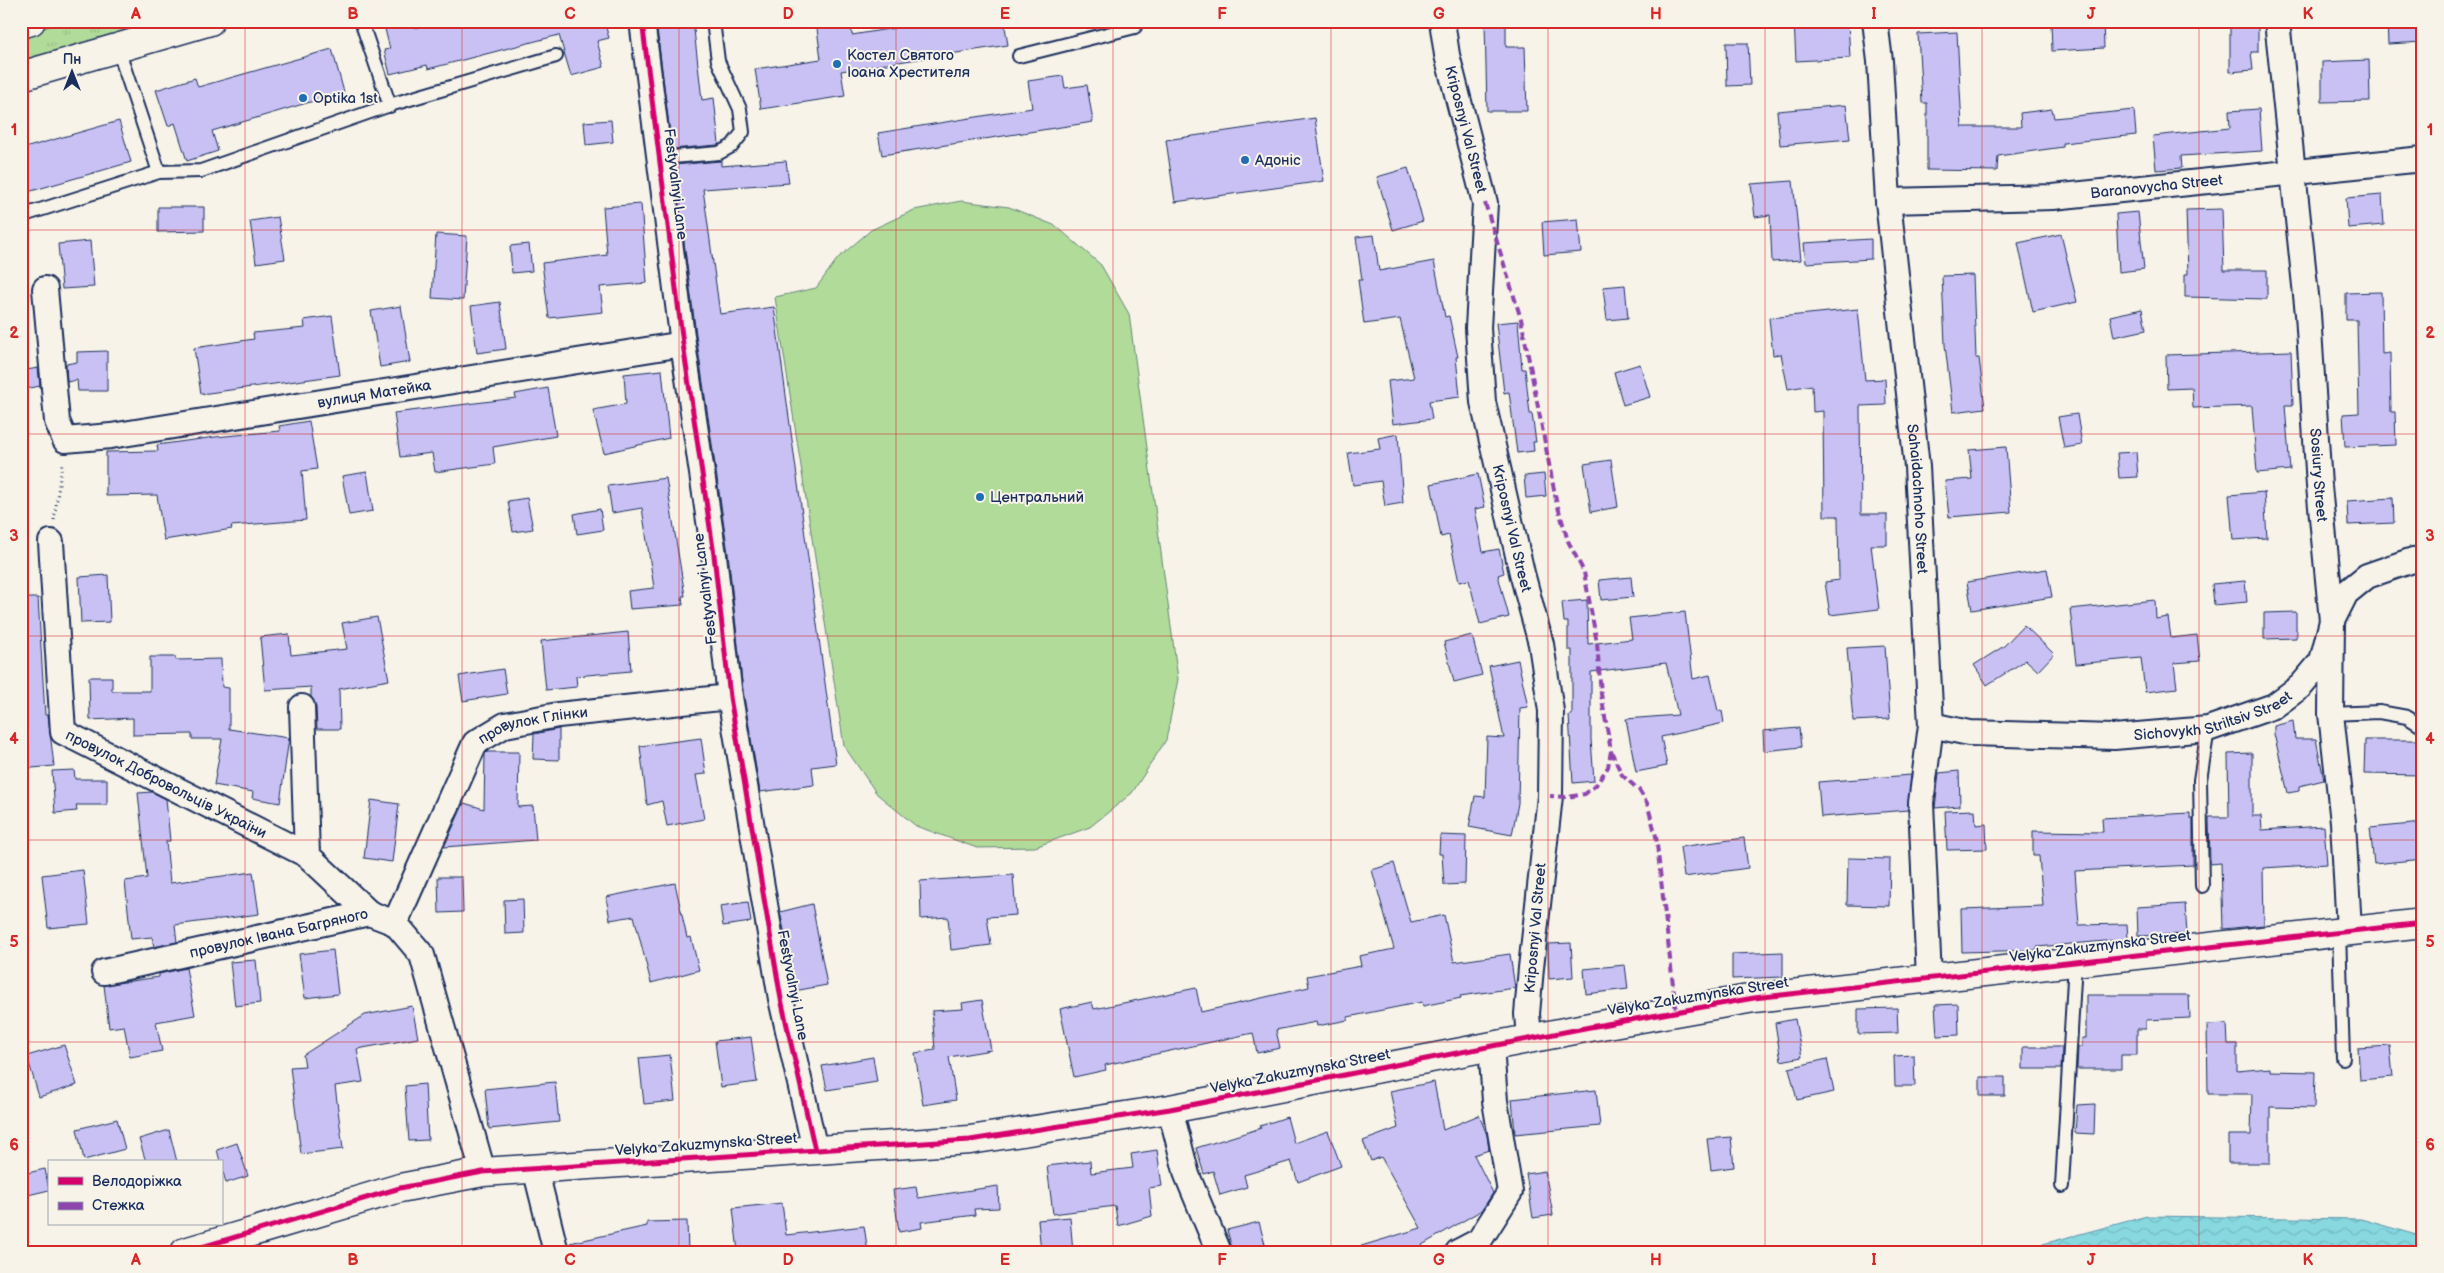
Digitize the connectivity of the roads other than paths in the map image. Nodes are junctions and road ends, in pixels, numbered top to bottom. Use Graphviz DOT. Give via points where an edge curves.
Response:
graph roads {
  1 [pos="31,21"];
  2 [pos="210,21"];
  3 [pos="361,21"];
  4 [pos="642,21"];
  5 [pos="713,21"];
  6 [pos="1442,21"];
  7 [pos="1875,21"];
  8 [pos="2277,21"];
  9 [pos="21,24"];
  10 [pos="1135,28"];
  11 [pos="118,49"];
  12 [pos="556,56"];
  13 [pos="1019,56"];
  14 [pos="21,76"];
  15 [pos="390,106"];
  16 [pos="661,158"];
  17 [pos="2423,159"];
  18 [pos="158,172"];
  19 [pos="2292,173"];
  20 [pos="1888,202"];
  21 [pos="21,216"];
  22 [pos="44,290"];
  23 [pos="683,344"];
  24 [pos="51,542"];
  25 [pos="2423,559"];
  26 [pos="2332,621"];
  27 [pos="730,697"];
  28 [pos="302,707"];
  29 [pos="2331,714"];
  30 [pos="1931,725"];
  31 [pos="2423,727"];
  32 [pos="2208,729"];
  33 [pos="308,855"];
  34 [pos="2202,886"];
  35 [pos="369,913"];
  36 [pos="395,923"];
  37 [pos="2423,923"];
  38 [pos="2344,931"];
  39 [pos="2075,962"];
  40 [pos="104,972"];
  41 [pos="1929,978"];
  42 [pos="1529,1038"];
  43 [pos="1491,1046"];
  44 [pos="2343,1058"];
  45 [pos="1170,1109"];
  46 [pos="815,1150"];
  47 [pos="535,1168"];
  48 [pos="483,1172"];
  49 [pos="2062,1186"];
  50 [pos="185,1252"];
  51 [pos="556,1252"];
  52 [pos="1219,1252"];
  53 [pos="1458,1252"];
  1 -- 9 [label="street"];
  2 -- 11 [label="street"];
  3 -- 15 [label="lane"];
  4 -- 16 [label="street, Festyvalnyi Lane"];
  5 -- 16 [label="lane" via="718,61 740,109 743,132 732,146 719,153"];
  6 -- 42 [label="street, Kriposnyi Val Street" via="1447,55 1485,203 1478,328 1483,402 1541,644 1550,711 1550,796 1527,1014"];
  7 -- 20 [label="street, Sahaidachnoho Street"];
  8 -- 19 [label="street, Sosiury Street"];
  10 -- 13 [label="lane"];
  11 -- 14 [label="street"];
  11 -- 18 [label="lane"];
  12 -- 15 [label="lane"];
  15 -- 18 [label="lane" via="201,171"];
  16 -- 23 [label="street, Festyvalnyi Lane"];
  17 -- 19 [label="street, Baranovycha Street"];
  18 -- 21 [label="lane"];
  19 -- 20 [label="street, Baranovycha Street" via="2053,197"];
  19 -- 26 [label="street, Sosiury Street" via="2308,314"];
  20 -- 30 [label="street, Sahaidachnoho Street" via="1917,467"];
  22 -- 23 [label="street, вулиця Матейка" via="57,421 65,440 111,436"];
  23 -- 27 [label="street, Festyvalnyi Lane" via="714,555"];
  24 -- 33 [label="street, провулок Добровольців України" via="63,732"];
  25 -- 26 [label="street, Sichovykh Striltsiv Street" via="2367,576 2346,593"];
  26 -- 29 [label="street, Sosiury Street"];
  26 -- 32 [label="street, Sichovykh Striltsiv Street" via="2322,662 2301,686 2274,706"];
  27 -- 36 [label="street, провулок Глінки" via="558,715 505,725 475,743"];
  27 -- 46 [label="street, Festyvalnyi Lane" via="781,999"];
  28 -- 33 [label="street"];
  29 -- 31 [label="lane" via="2379,712 2407,717"];
  29 -- 38 [label="street, Sosiury Street" via="2343,822"];
  30 -- 32 [label="street, Sichovykh Striltsiv Street" via="1969,733 2114,737"];
  30 -- 41 [label="street, Sahaidachnoho Street" via="1921,803"];
  32 -- 34 [label="lane" via="2200,780"];
  33 -- 35 [label="street"];
  35 -- 36 [label="street, провулок Івана Багряного"];
  35 -- 40 [label="street, провулок Івана Багряного"];
  36 -- 48 [label="street, провулок Івана Багряного" via="422,955"];
  37 -- 38 [label="street, Velyka Zakuzmynska Street"];
  38 -- 39 [label="street, Velyka Zakuzmynska Street"];
  38 -- 44 [label="lane"];
  39 -- 41 [label="street, Velyka Zakuzmynska Street"];
  39 -- 49 [label="lane"];
  41 -- 42 [label="street, Velyka Zakuzmynska Street" via="1754,998"];
  42 -- 43 [label="street, Velyka Zakuzmynska Street"];
  43 -- 45 [label="street, Velyka Zakuzmynska Street"];
  43 -- 53 [label="street" via="1495,1101 1510,1192 1479,1241"];
  45 -- 46 [label="street, Velyka Zakuzmynska Street" via="970,1140"];
  45 -- 52 [label="street" via="1187,1175"];
  46 -- 47 [label="street, Velyka Zakuzmynska Street"];
  47 -- 48 [label="street, Velyka Zakuzmynska Street"];
  47 -- 51 [label="street"];
  48 -- 50 [label="street, Velyka Zakuzmynska Street" via="400,1188"];
}
